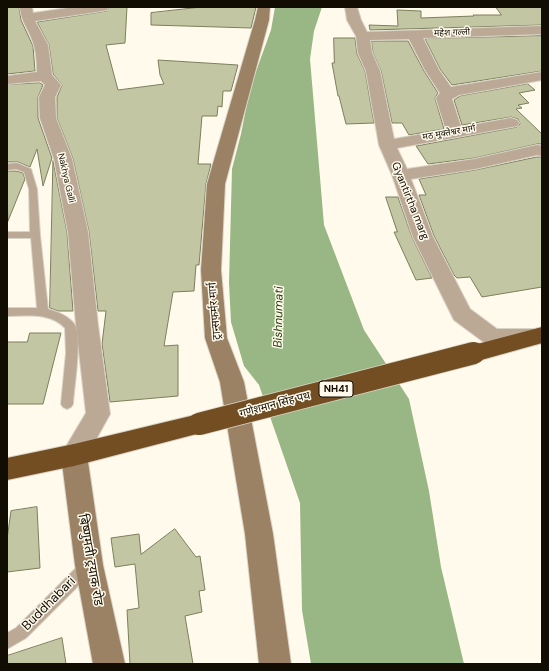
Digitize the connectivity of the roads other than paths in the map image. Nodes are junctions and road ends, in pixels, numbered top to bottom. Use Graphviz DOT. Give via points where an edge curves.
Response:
graph roads {
  1 [pos="102,7"];
  2 [pos="264,7"];
  3 [pos="350,7"];
  4 [pos="26,12"];
  5 [pos="542,30"];
  6 [pos="414,34"];
  7 [pos="363,36"];
  8 [pos="45,76"];
  9 [pos="542,76"];
  10 [pos="7,80"];
  11 [pos="449,95"];
  12 [pos="511,123"];
  13 [pos="455,132"];
  14 [pos="387,145"];
  15 [pos="542,151"];
  16 [pos="7,167"];
  17 [pos="401,175"];
  18 [pos="7,235"];
  19 [pos="35,235"];
  20 [pos="7,312"];
  21 [pos="43,312"];
  22 [pos="540,339"];
  23 [pos="68,404"];
  24 [pos="74,455"];
  25 [pos="7,469"];
  26 [pos="89,565"];
  27 [pos="7,641"];
  28 [pos="109,664"];
  29 [pos="275,664"];
  1 -- 4 [label="street"];
  2 -- 29 [label="main road, ट्रान्सफर्मर मार्ग" via="216,184 211,270 216,338 233,389 259,534"];
  3 -- 7 [label="street, Gyantirtha marg"];
  4 -- 8 [label="street, Nakhya Galli" via="37,32 44,54"];
  5 -- 6 [label="street, महेश गल्ली"];
  6 -- 7 [label="street, महेश गल्ली"];
  6 -- 11 [label="street" via="432,70"];
  7 -- 14 [label="street, Gyantirtha marg" via="365,53 373,71"];
  8 -- 10 [label="street"];
  8 -- 24 [label="street, Nakhya Galli" via="53,85 47,97 48,118 63,159 78,232 98,414"];
  9 -- 11 [label="street" via="454,91"];
  11 -- 13 [label="street" via="444,98"];
  12 -- 13 [label="street, मठ मुक्तेश्वर मार्ग"];
  13 -- 14 [label="street, मठ मुक्तेश्वर मार्ग"];
  14 -- 17 [label="street, Gyantirtha marg"];
  15 -- 17 [label="street"];
  16 -- 19 [label="lane" via="17,166 28,171 33,189"];
  17 -- 22 [label="street, Gyantirtha marg" via="423,237 462,314 493,336"];
  18 -- 19 [label="lane"];
  19 -- 21 [label="lane"];
  20 -- 21 [label="lane"];
  21 -- 23 [label="lane" via="52,314 70,327"];
  22 -- 24 [label="highway, गणेशमान सिंह पथ / NH41, bridge" via="474,353"];
  24 -- 25 [label="highway, गणेशमान सिंह पथ / NH41"];
  24 -- 26 [label="main road, बिष्णुमती ट्रयाक रोड"];
  26 -- 27 [label="lane, Buddhabari" via="21,633"];
  26 -- 28 [label="main road, बिष्णुमती ट्रयाक रोड"];
}
